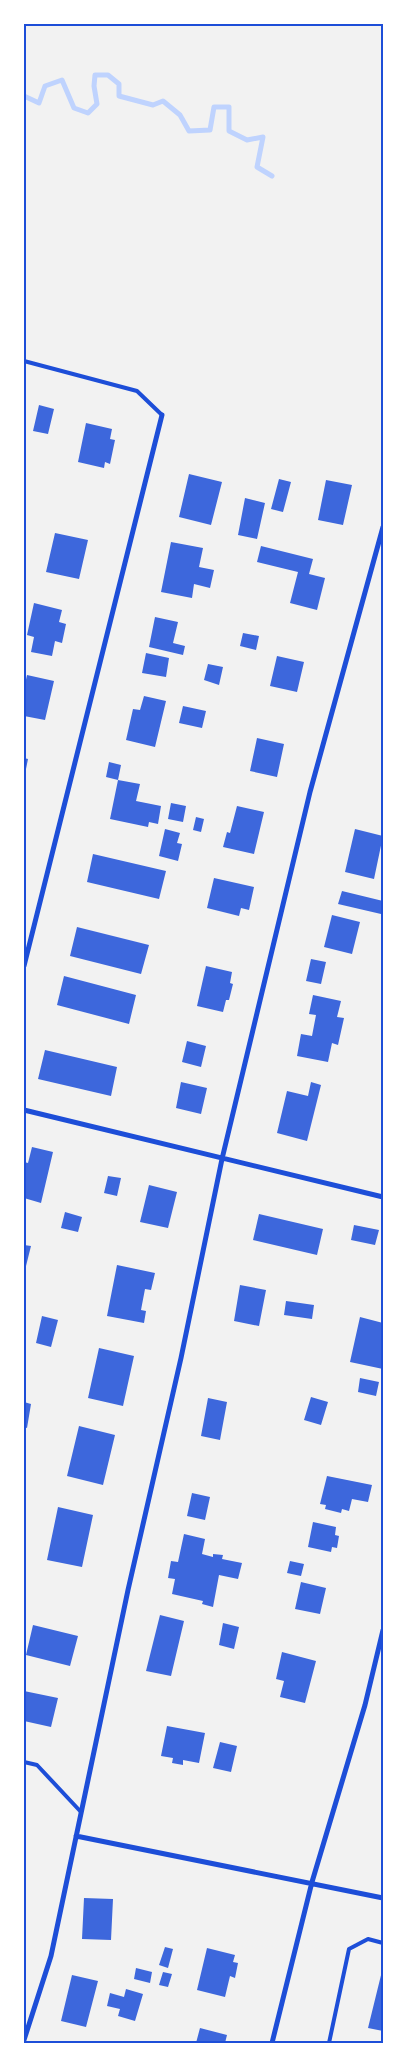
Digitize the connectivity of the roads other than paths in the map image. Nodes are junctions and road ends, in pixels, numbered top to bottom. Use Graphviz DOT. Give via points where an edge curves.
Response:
graph roads {
  1 [pos="24,361"];
  2 [pos="162,415"];
  3 [pos="383,527"];
  4 [pos="24,966"];
  5 [pos="24,1110"];
  6 [pos="222,1159"];
  7 [pos="383,1198"];
  8 [pos="383,1630"];
  9 [pos="24,1762"];
  10 [pos="81,1812"];
  11 [pos="76,1836"];
  12 [pos="312,1882"];
  13 [pos="383,1898"];
  14 [pos="383,1943"];
  15 [pos="24,2040"];
  16 [pos="272,2043"];
  17 [pos="330,2043"];
  1 -- 2 [label="lane" via="137,391"];
  2 -- 4 [label="street"];
  3 -- 6 [label="street" via="310,792"];
  5 -- 6 [label="street"];
  6 -- 7 [label="street"];
  6 -- 10 [label="street"];
  8 -- 12 [label="street" via="365,1704"];
  9 -- 10 [label="lane" via="37,1766"];
  10 -- 11 [label="street"];
  11 -- 12 [label="street"];
  11 -- 15 [label="street" via="51,1956"];
  12 -- 13 [label="street"];
  12 -- 16 [label="street"];
  14 -- 17 [label="lane" via="368,1939 349,1949"];
}
